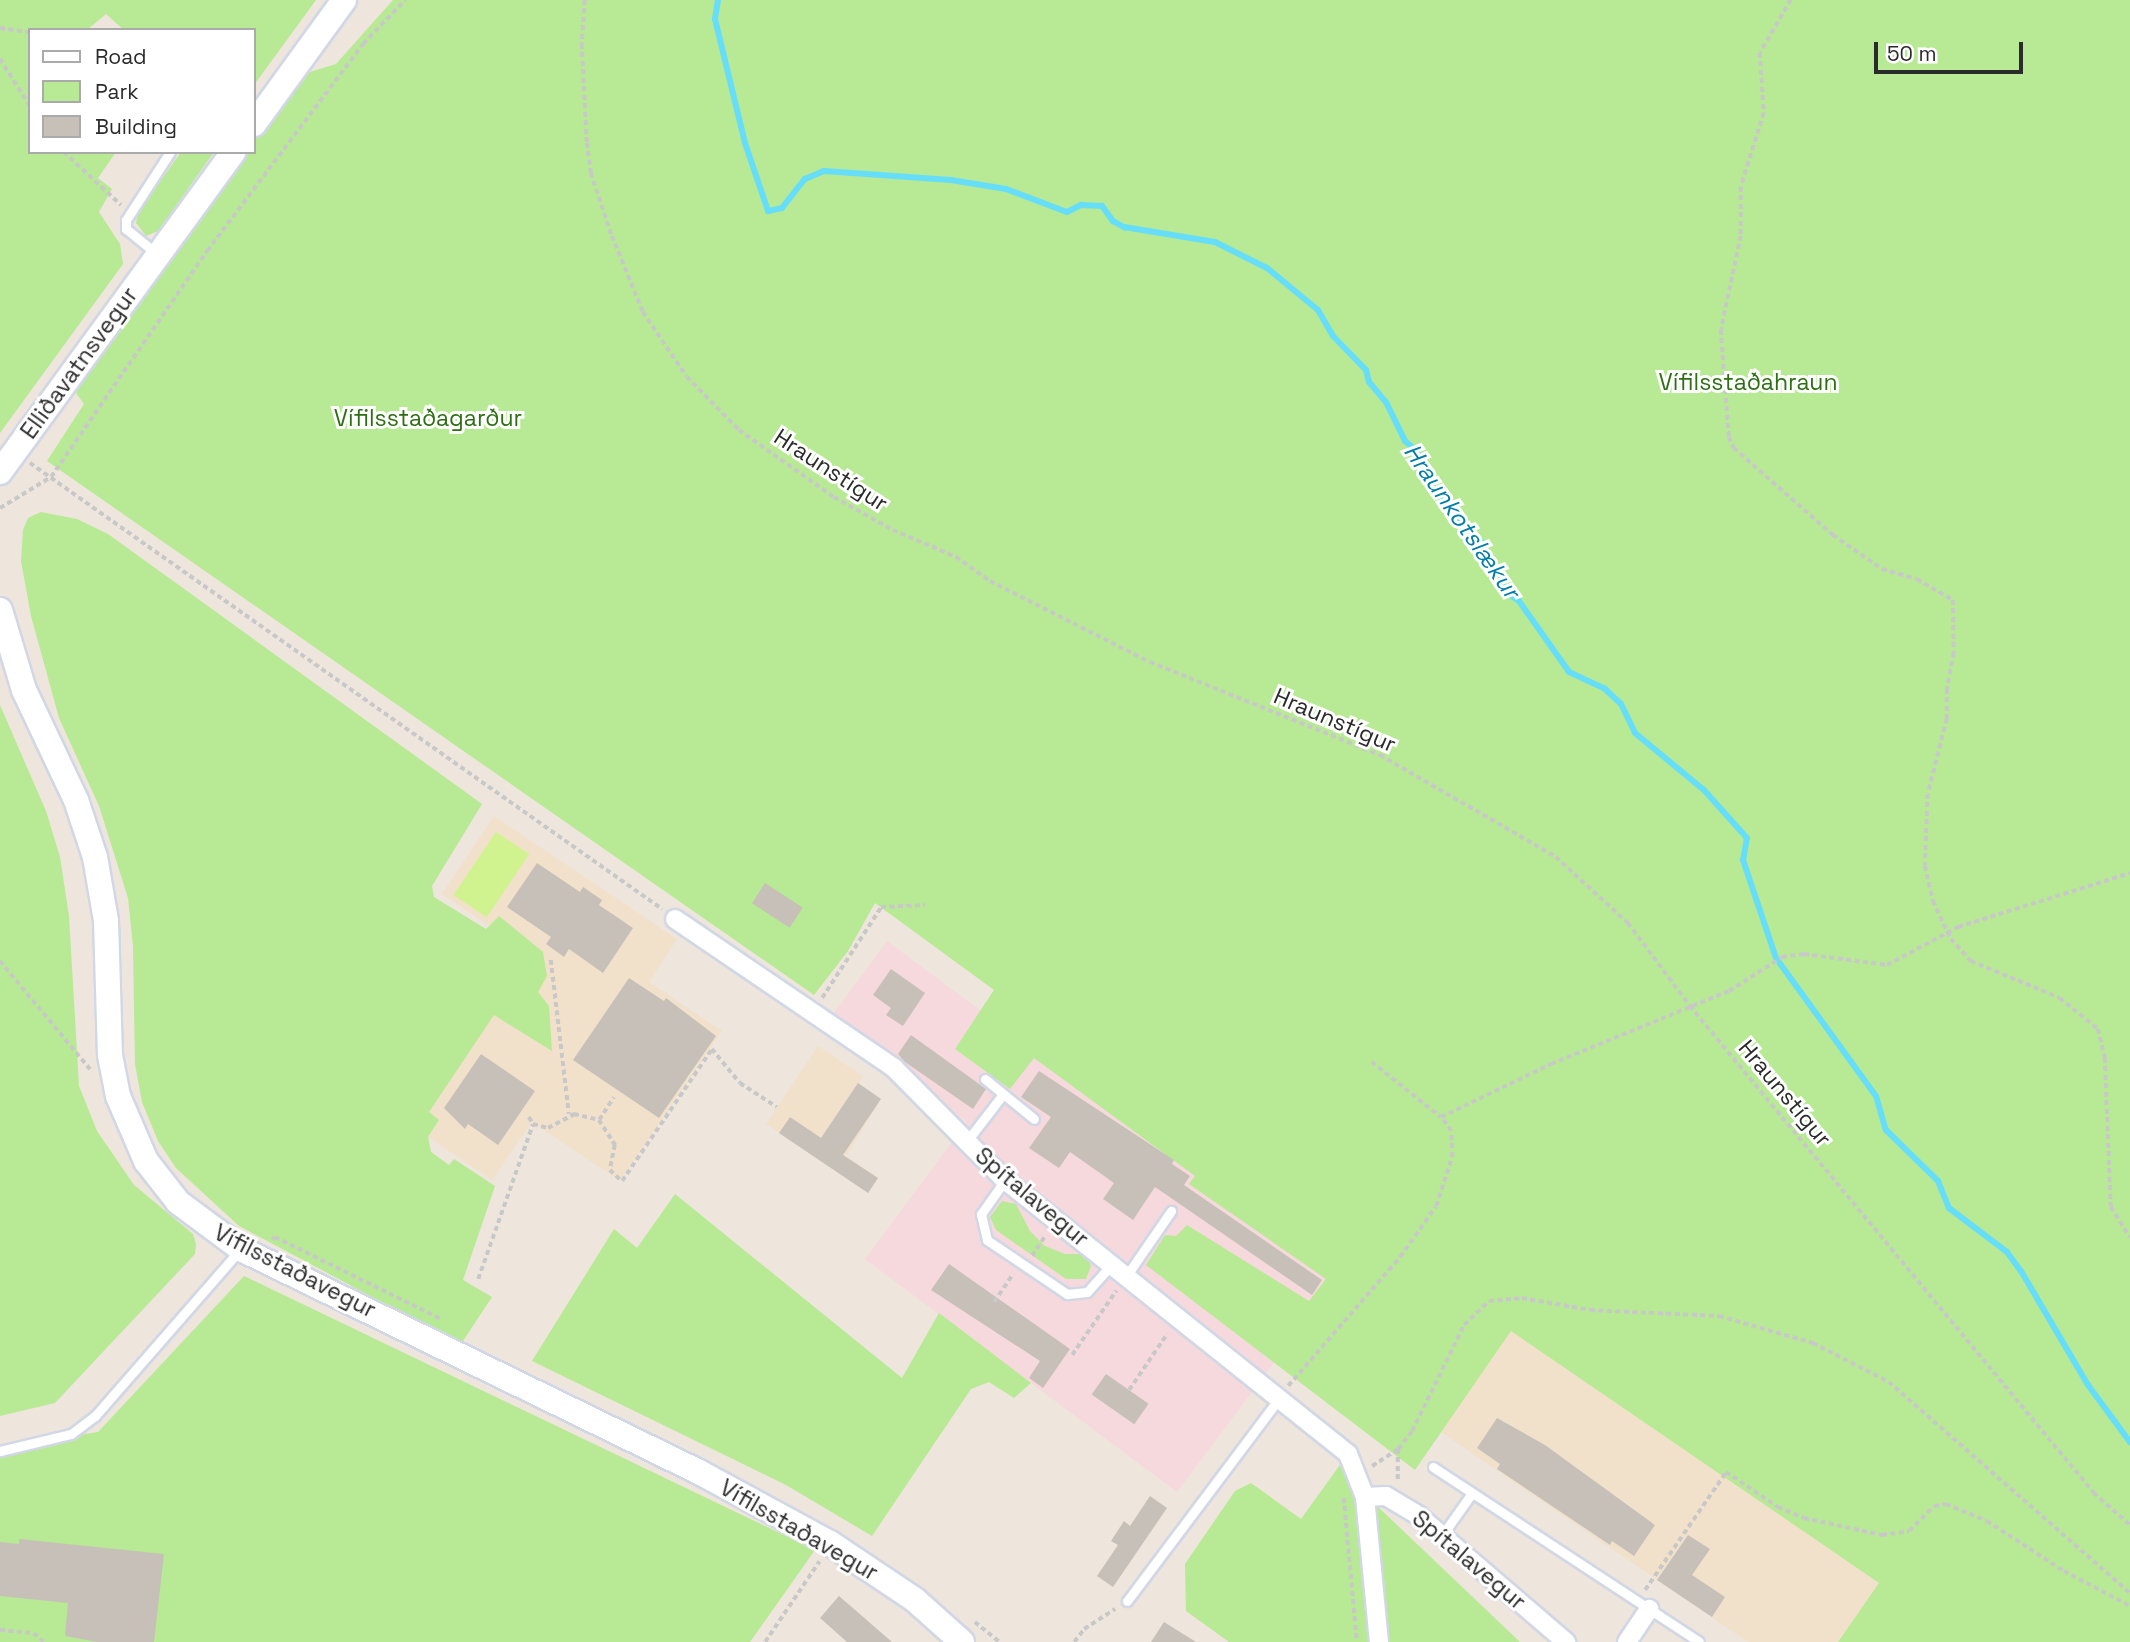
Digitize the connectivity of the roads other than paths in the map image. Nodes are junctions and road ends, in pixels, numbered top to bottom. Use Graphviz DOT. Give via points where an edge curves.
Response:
graph roads {
  1 [pos="344,0"];
  2 [pos="256,120"];
  3 [pos="169,154"];
  4 [pos="232,154"];
  5 [pos="158,255"];
  6 [pos="7,462"];
  7 [pos="0,610"];
  8 [pos="675,919"];
  9 [pos="985,1079"];
  10 [pos="1003,1094"];
  11 [pos="1034,1119"];
  12 [pos="967,1141"];
  13 [pos="1005,1180"];
  14 [pos="1171,1211"];
  15 [pos="241,1248"];
  16 [pos="1112,1264"];
  17 [pos="1127,1275"];
  18 [pos="1281,1396"];
  19 [pos="0,1451"];
  20 [pos="1433,1467"];
  21 [pos="1472,1493"];
  22 [pos="1365,1497"];
  23 [pos="1443,1534"];
  24 [pos="1127,1601"];
  25 [pos="1644,1605"];
  26 [pos="962,1642"];
  27 [pos="1379,1642"];
  28 [pos="1566,1642"];
  29 [pos="1627,1642"];
  30 [pos="1699,1642"];
  1 -- 2 [label="main road"];
  3 -- 5 [label="lane" via="128,211 126,229"];
  4 -- 5 [label="main road, Elliðavatnsvegur"];
  5 -- 6 [label="main road, Elliðavatnsvegur"];
  7 -- 15 [label="main road, Vífilsstaðavegur" via="24,690 76,800 95,857 106,921 113,1075 133,1138 161,1182 197,1220"];
  8 -- 12 [label="street, Spítalavegur" via="894,1068"];
  9 -- 10 [label="lane"];
  10 -- 11 [label="lane"];
  10 -- 12 [label="lane"];
  12 -- 13 [label="street, Spítalavegur"];
  13 -- 16 [label="street, Spítalavegur"];
  13 -- 16 [label="lane" via="984,1207 981,1229 987,1240 1073,1295 1094,1287"];
  14 -- 17 [label="lane"];
  15 -- 19 [label="lane" via="95,1416 71,1434"];
  15 -- 26 [label="main road, Vífilsstaðavegur" via="662,1454 830,1543 915,1601"];
  16 -- 17 [label="street, Spítalavegur"];
  17 -- 18 [label="street, Spítalavegur"];
  18 -- 22 [label="street, Spítalavegur" via="1348,1454"];
  18 -- 24 [label="lane"];
  20 -- 21 [label="lane"];
  21 -- 23 [label="lane"];
  21 -- 25 [label="lane"];
  22 -- 23 [label="street, Spítalavegur" via="1377,1494 1395,1499"];
  22 -- 27 [label="street, Spítalavegur"];
  23 -- 28 [label="street, Spítalavegur"];
  25 -- 29 [label="street"];
  25 -- 30 [label="lane"];
}
